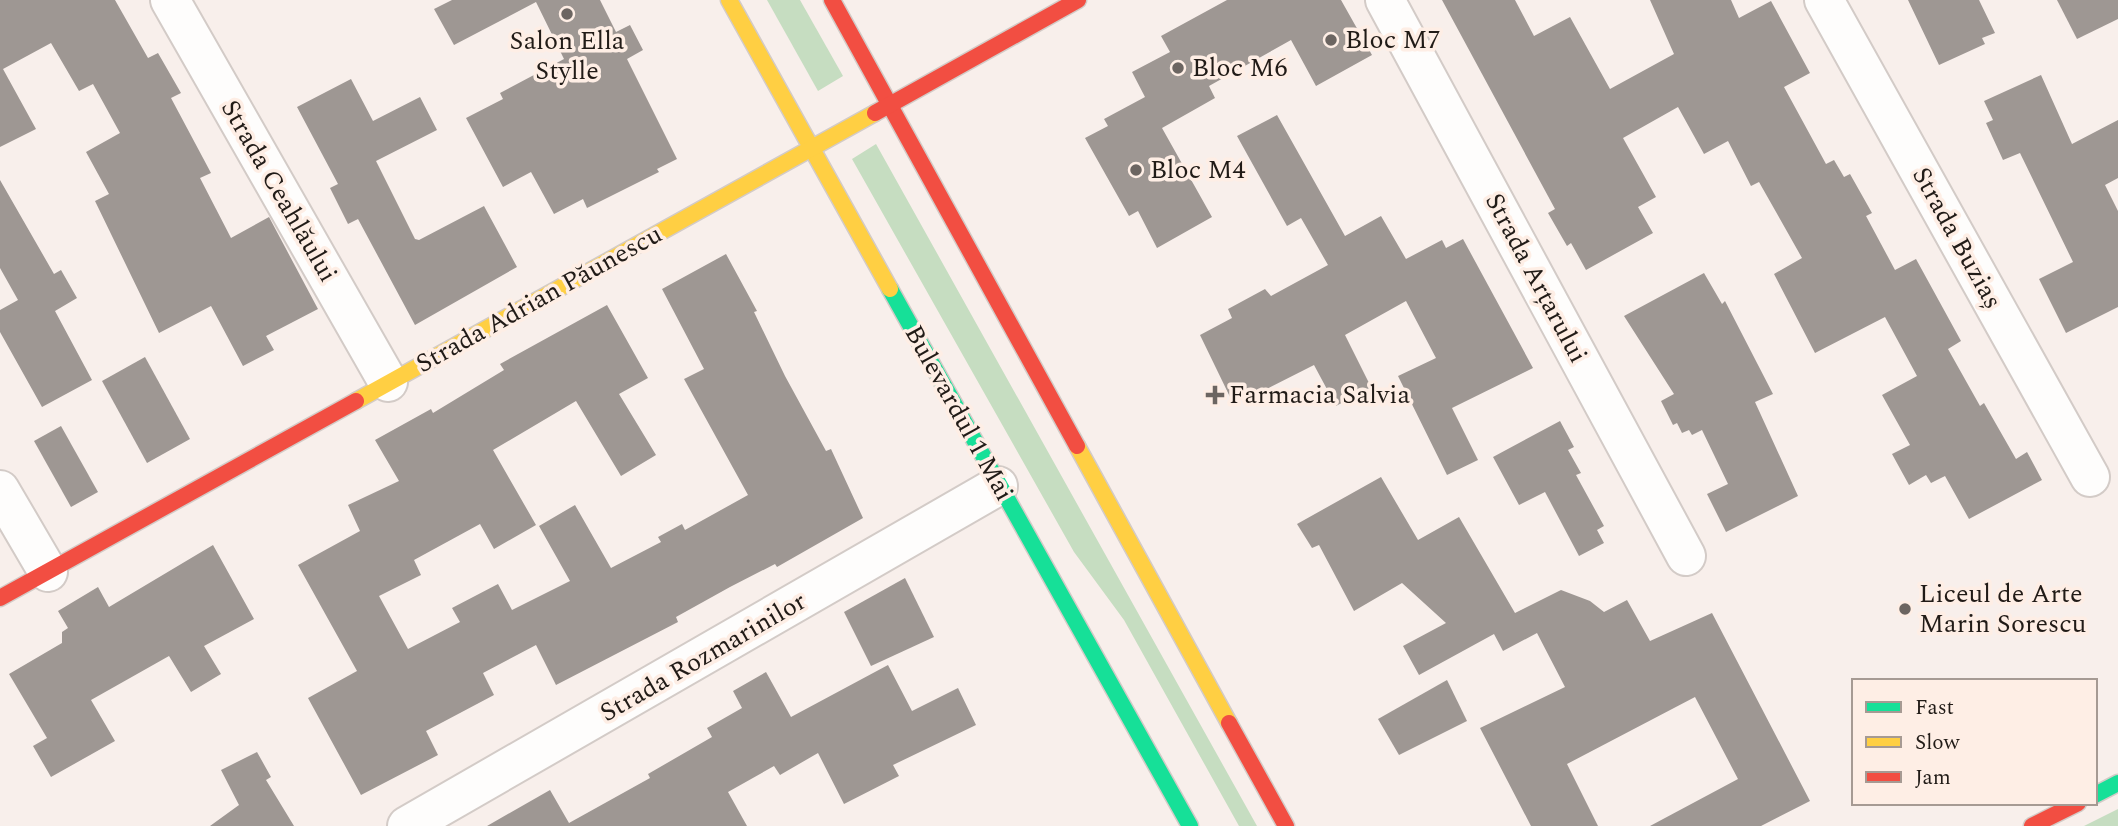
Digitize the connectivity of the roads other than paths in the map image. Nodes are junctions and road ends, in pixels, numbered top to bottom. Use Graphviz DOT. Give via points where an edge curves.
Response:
graph roads {
  1 [pos="170,0"];
  2 [pos="729,0"];
  3 [pos="832,0"];
  4 [pos="1078,0"];
  5 [pos="1385,0"];
  6 [pos="1824,0"];
  7 [pos="889,104"];
  8 [pos="812,147"];
  9 [pos="388,382"];
  10 [pos="2090,477"];
  11 [pos="998,486"];
  12 [pos="0,490"];
  13 [pos="1686,556"];
  14 [pos="48,572"];
  15 [pos="0,598"];
  16 [pos="2118,783"];
  17 [pos="2097,794"];
  18 [pos="2074,805"];
  19 [pos="407,826"];
  20 [pos="1190,826"];
  21 [pos="1286,826"];
  22 [pos="2032,826"];
  1 -- 9 [label="street, Strada Ceahlăului"];
  2 -- 8 [label="main road, Bulevardul 1 Mai"];
  3 -- 7 [label="main road"];
  4 -- 7 [label="main road, Strada Adrian Păunescu"];
  5 -- 13 [label="street, Strada Arțarului"];
  6 -- 10 [label="street, Strada Buziaș"];
  7 -- 8 [label="main road, Strada Adrian Păunescu"];
  7 -- 21 [label="main road"];
  8 -- 9 [label="main road, Strada Adrian Păunescu"];
  8 -- 11 [label="main road, Bulevardul 1 Mai"];
  9 -- 14 [label="main road, Strada Adrian Păunescu"];
  11 -- 19 [label="street, Strada Rozmarinilor"];
  11 -- 20 [label="main road, Bulevardul 1 Mai"];
  12 -- 14 [label="street"];
  14 -- 15 [label="main road, Strada Adrian Păunescu"];
  16 -- 17 [label="main road"];
  18 -- 22 [label="main road"];
}
